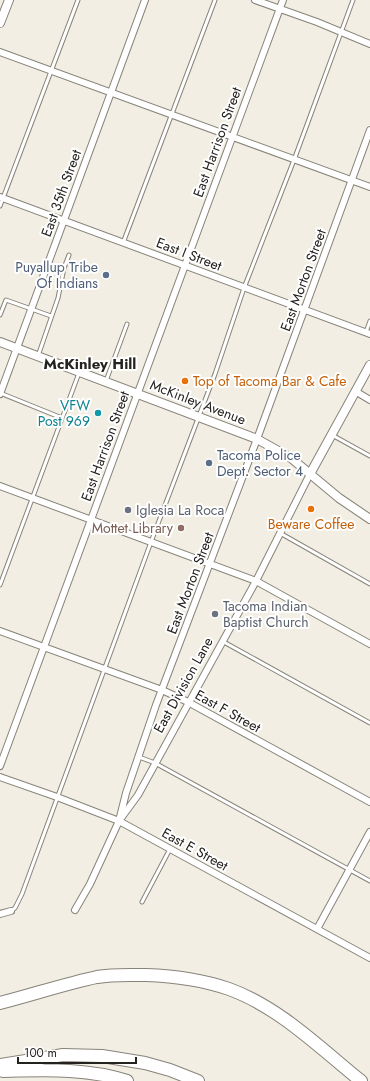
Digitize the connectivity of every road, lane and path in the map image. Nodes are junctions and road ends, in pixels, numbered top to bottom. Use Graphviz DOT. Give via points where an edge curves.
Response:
graph roads {
  1 [pos="9,0"];
  2 [pos="78,0"];
  3 [pos="145,0"];
  4 [pos="215,0"];
  5 [pos="256,0"];
  6 [pos="283,0"];
  7 [pos="353,0"];
  8 [pos="280,9"];
  9 [pos="0,23"];
  10 [pos="342,32"];
  11 [pos="370,44"];
  12 [pos="0,52"];
  13 [pos="52,70"];
  14 [pos="111,92"];
  15 [pos="172,114"];
  16 [pos="370,130"];
  17 [pos="232,137"];
  18 [pos="294,160"];
  19 [pos="352,181"];
  20 [pos="370,187"];
  21 [pos="1,198"];
  22 [pos="0,206"];
  23 [pos="64,222"];
  24 [pos="123,242"];
  25 [pos="69,255"];
  26 [pos="185,265"];
  27 [pos="244,288"];
  28 [pos="32,309"];
  29 [pos="304,310"];
  30 [pos="0,315"];
  31 [pos="51,316"];
  32 [pos="370,320"];
  33 [pos="127,324"];
  34 [pos="368,334"];
  35 [pos="0,342"];
  36 [pos="17,348"];
  37 [pos="38,356"];
  38 [pos="370,365"];
  39 [pos="80,371"];
  40 [pos="106,381"];
  41 [pos="355,391"];
  42 [pos="138,393"];
  43 [pos="0,394"];
  44 [pos="370,400"];
  45 [pos="199,416"];
  46 [pos="62,418"];
  47 [pos="331,434"];
  48 [pos="257,439"];
  49 [pos="370,456"];
  50 [pos="310,474"];
  51 [pos="0,486"];
  52 [pos="32,498"];
  53 [pos="370,519"];
  54 [pos="91,520"];
  55 [pos="280,533"];
  56 [pos="151,542"];
  57 [pos="210,564"];
  58 [pos="256,581"];
  59 [pos="370,584"];
  60 [pos="0,585"];
  61 [pos="0,631"];
  62 [pos="222,641"];
  63 [pos="370,644"];
  64 [pos="44,648"];
  65 [pos="105,669"];
  66 [pos="162,690"];
  67 [pos="188,702"];
  68 [pos="370,723"];
  69 [pos="138,756"];
  70 [pos="155,763"];
  71 [pos="0,766"];
  72 [pos="0,777"];
  73 [pos="57,797"];
  74 [pos="370,802"];
  75 [pos="119,821"];
  76 [pos="370,832"];
  77 [pos="170,849"];
  78 [pos="349,870"];
  79 [pos="370,881"];
  80 [pos="142,902"];
  81 [pos="75,910"];
  82 [pos="11,911"];
  83 [pos="0,914"];
  84 [pos="317,929"];
  85 [pos="370,958"];
  86 [pos="0,1003"];
  87 [pos="296,1028"];
  88 [pos="0,1065"];
  89 [pos="0,1071"];
  90 [pos="127,1081"];
  91 [pos="198,1081"];
  92 [pos="351,1081"];
  93 [pos="361,1081"];
  1 -- 9 [label="street"];
  2 -- 13 [label="lane"];
  3 -- 14 [label="street, East 35th Street"];
  4 -- 15 [label="lane"];
  5 -- 8 [label="street"];
  6 -- 8 [label="street, East Harrison Street"];
  7 -- 10 [label="lane"];
  8 -- 10 [label="street"];
  8 -- 17 [label="street, East Harrison Street"];
  10 -- 11 [label="street"];
  10 -- 18 [label="lane"];
  12 -- 13 [label="street"];
  13 -- 14 [label="street"];
  13 -- 21 [label="lane"];
  14 -- 15 [label="street"];
  14 -- 23 [label="street, East 35th Street"];
  15 -- 17 [label="street"];
  15 -- 24 [label="lane"];
  16 -- 19 [label="street, East Morton Street"];
  17 -- 18 [label="street"];
  17 -- 26 [label="street, East Harrison Street"];
  18 -- 19 [label="street"];
  18 -- 27 [label="lane"];
  19 -- 20 [label="street"];
  19 -- 29 [label="street, East Morton Street"];
  21 -- 22 [label="lane"];
  21 -- 23 [label="street, East I Street"];
  23 -- 24 [label="street, East I Street"];
  23 -- 28 [label="street, East 35th Street"];
  24 -- 26 [label="street, East I Street"];
  25 -- 31 [label="lane"];
  26 -- 27 [label="street, East I Street"];
  26 -- 42 [label="street, East Harrison Street"];
  27 -- 29 [label="street, East I Street"];
  27 -- 45 [label="lane"];
  28 -- 30 [label="lane" via="6,300"];
  28 -- 31 [label="lane"];
  28 -- 36 [label="street, East 35th Street"];
  29 -- 34 [label="street, East I Street"];
  29 -- 48 [label="street, East Morton Street"];
  31 -- 37 [label="lane"];
  32 -- 34 [label="lane"];
  33 -- 40 [label="lane"];
  35 -- 36 [label="street, McKinley Avenue"];
  36 -- 37 [label="street, McKinley Avenue"];
  36 -- 43 [label="street, East 35th Street"];
  37 -- 39 [label="street, McKinley Avenue"];
  38 -- 41 [label="street, East Division Lane"];
  39 -- 40 [label="street, McKinley Avenue"];
  39 -- 46 [label="lane"];
  40 -- 42 [label="street, McKinley Avenue"];
  41 -- 44 [label="street"];
  41 -- 47 [label="street, East Division Lane"];
  42 -- 45 [label="street, McKinley Avenue"];
  42 -- 54 [label="street, East Harrison Street"];
  43 -- 46 [label="lane"];
  45 -- 48 [label="street, McKinley Avenue"];
  45 -- 56 [label="lane"];
  46 -- 52 [label="lane"];
  47 -- 49 [label="lane"];
  47 -- 50 [label="street, East Division Lane"];
  48 -- 50 [label="street, McKinley Avenue" via="291,458"];
  48 -- 57 [label="street, East Morton Street"];
  50 -- 53 [label="street, McKinley Avenue"];
  50 -- 55 [label="street, East Division Lane"];
  51 -- 52 [label="street"];
  52 -- 54 [label="street"];
  52 -- 60 [label="lane"];
  54 -- 56 [label="street"];
  54 -- 64 [label="street, East Harrison Street"];
  55 -- 58 [label="street, East Division Lane"];
  55 -- 59 [label="lane"];
  56 -- 57 [label="street"];
  56 -- 65 [label="lane"];
  57 -- 58 [label="street"];
  57 -- 66 [label="street, East Morton Street"];
  58 -- 62 [label="street, East Division Lane"];
  58 -- 63 [label="street"];
  61 -- 64 [label="street, East F Street"];
  62 -- 67 [label="street, East Division Lane"];
  62 -- 68 [label="lane"];
  64 -- 65 [label="street, East F Street"];
  64 -- 71 [label="street, East Harrison Street"];
  65 -- 66 [label="street, East F Street"];
  65 -- 73 [label="lane"];
  66 -- 67 [label="street, East F Street"];
  66 -- 69 [label="street, East Morton Street"];
  67 -- 70 [label="street, East Division Lane"];
  67 -- 74 [label="street, East F Street"];
  69 -- 70 [label="lane"];
  69 -- 75 [label="street, East Morton Street"];
  70 -- 75 [label="street, East Division Lane" via="138,795"];
  70 -- 78 [label="lane"];
  72 -- 73 [label="street, East E Street"];
  73 -- 75 [label="street, East E Street"];
  73 -- 82 [label="lane" via="22,894"];
  75 -- 77 [label="street, East E Street"];
  75 -- 81 [label="street, East Division Lane"];
  76 -- 78 [label="street"];
  77 -- 80 [label="lane"];
  77 -- 84 [label="street, East E Street"];
  78 -- 79 [label="lane"];
  78 -- 84 [label="street"];
  82 -- 83 [label="street"];
  84 -- 85 [label="street, East E Street"];
  86 -- 87 [label="highway" via="98,977 157,976 193,980 230,990 260,1004"];
  87 -- 92 [label="highway"];
  87 -- 93 [label="highway"];
  88 -- 91 [label="highway" via="63,1055 102,1056 145,1063"];
  89 -- 90 [label="highway" via="78,1071"];
}
